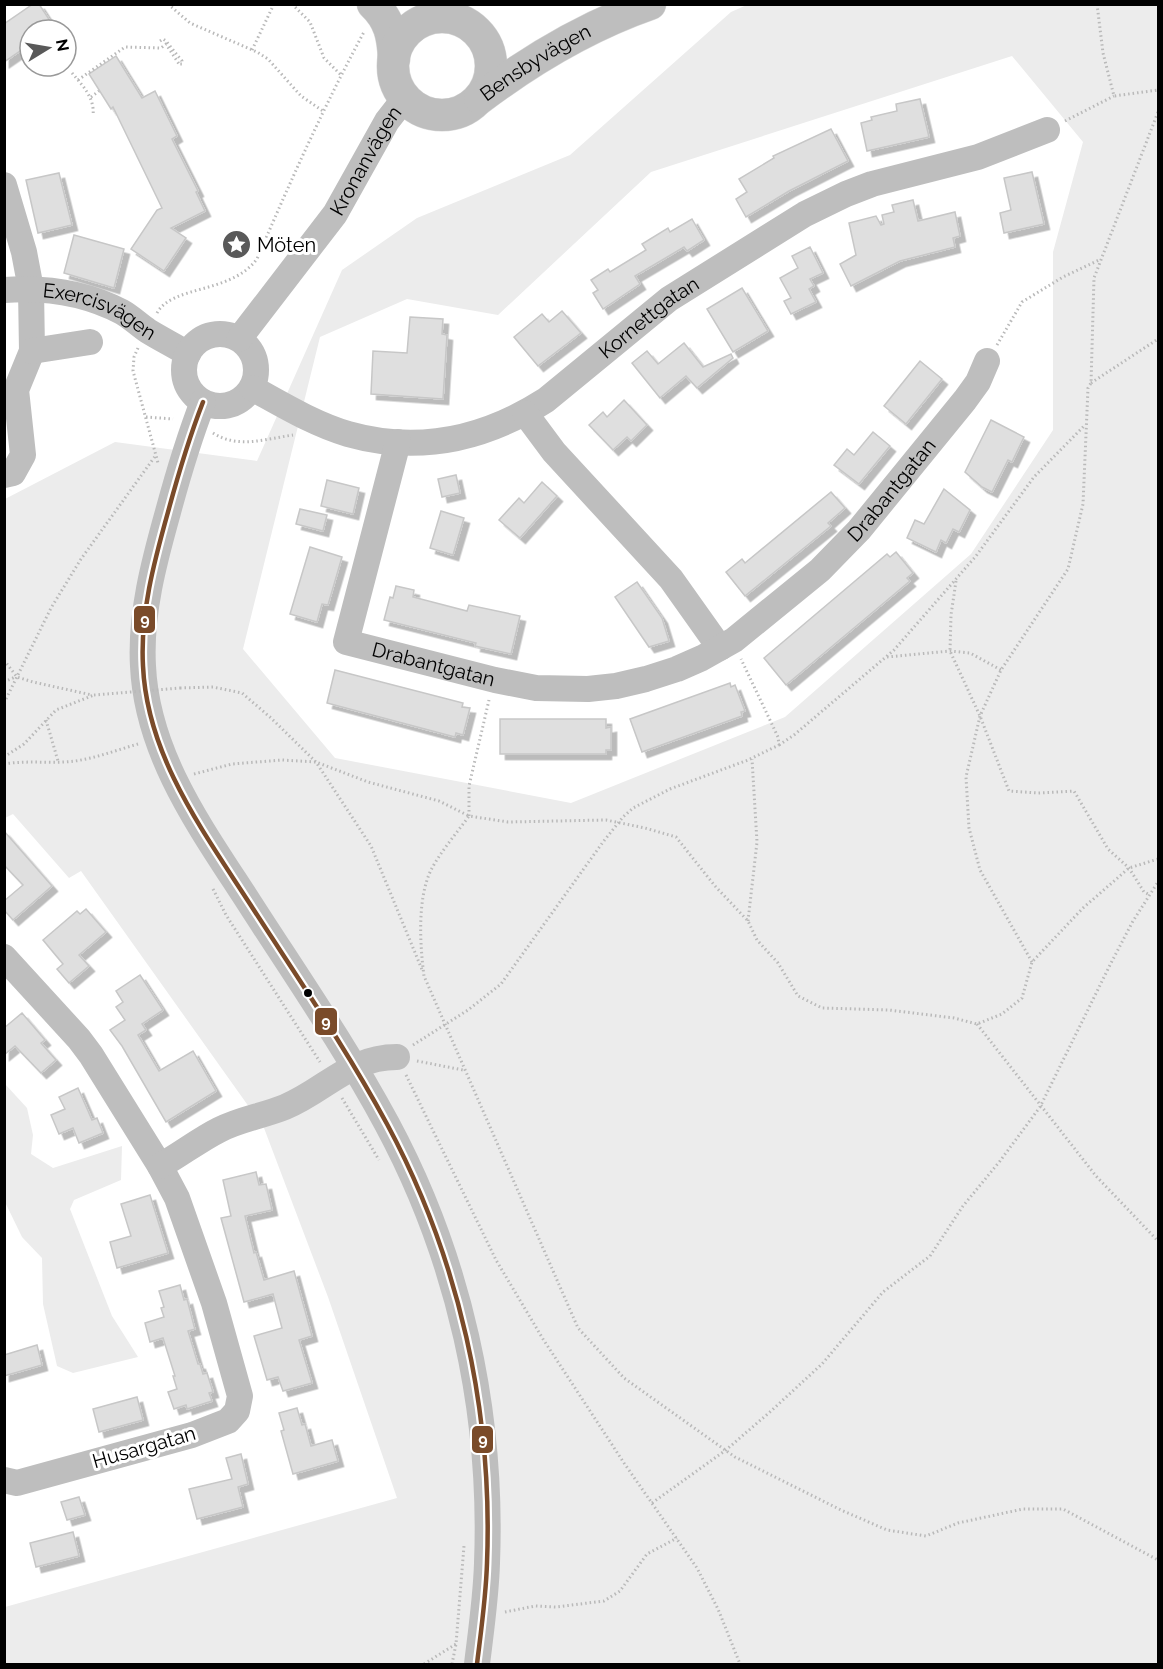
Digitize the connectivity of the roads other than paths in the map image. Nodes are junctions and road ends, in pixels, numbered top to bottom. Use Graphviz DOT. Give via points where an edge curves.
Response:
graph roads {
  1 [pos="403,4"];
  2 [pos="650,4"];
  3 [pos="369,17"];
  4 [pos="450,17"];
  5 [pos="598,25"];
  6 [pos="481,36"];
  7 [pos="394,59"];
  8 [pos="405,98"];
  9 [pos="474,102"];
  10 [pos="1047,130"];
  11 [pos="4,185"];
  12 [pos="31,289"];
  13 [pos="4,290"];
  14 [pos="239,339"];
  15 [pos="90,342"];
  16 [pos="32,351"];
  17 [pos="188,354"];
  18 [pos="987,361"];
  19 [pos="252,388"];
  20 [pos="199,413"];
  21 [pos="525,413"];
  22 [pos="398,442"];
  23 [pos="4,475"];
  24 [pos="727,644"];
  25 [pos="10,972"];
  26 [pos="397,1057"];
  27 [pos="353,1066"];
  28 [pos="160,1166"];
  29 [pos="4,1480"];
  30 [pos="477,1665"];
  1 -- 4 [label="main road"];
  2 -- 5 [label="main road, Bensbyvägen"];
  3 -- 7 [label="main road" via="383,16 391,32"];
  4 -- 6 [label="main road" via="466,23"];
  4 -- 7 [label="main road" via="433,17 410,28 399,41"];
  5 -- 6 [label="main road, Bensbyvägen" via="525,51 501,49"];
  5 -- 9 [label="main road, Bensbyvägen" via="548,51"];
  6 -- 9 [label="main road" via="490,57 491,74 485,90"];
  7 -- 8 [label="main road" via="394,75"];
  8 -- 9 [label="main road" via="426,113 443,115 459,112"];
  8 -- 14 [label="street, Kronanvägen" via="387,121 335,214"];
  10 -- 21 [label="street, Kornettgatan" via="978,157 872,184 805,214 669,299 563,387"];
  11 -- 12 [label="street"];
  12 -- 13 [label="street, Exercisvägen"];
  12 -- 16 [label="street"];
  12 -- 17 [label="street, Exercisvägen" via="95,300"];
  14 -- 17 [label="street" via="215,335 200,341"];
  14 -- 19 [label="street" via="256,364"];
  15 -- 16 [label="street"];
  16 -- 23 [label="street" via="16,390 23,455 13,473"];
  17 -- 20 [label="street" via="184,368"];
  18 -- 24 [label="street, Drabantgatan" via="965,400 860,530 820,570"];
  19 -- 20 [label="street" via="234,404"];
  19 -- 22 [label="street, Kornettgatan" via="334,429"];
  20 -- 27 [label="street" via="157,552 142,633 151,720 174,779 207,837"];
  21 -- 22 [label="street, Kornettgatan" via="461,438"];
  21 -- 24 [label="street" via="554,452"];
  22 -- 24 [label="street, Drabantgatan" via="346,642 495,680 556,690 616,686 646,679 677,669"];
  25 -- 28 [label="street, Husargatan" via="45,1001 91,1055"];
  26 -- 27 [label="street" via="372,1059"];
  27 -- 28 [label="street" via="285,1107 219,1130"];
  27 -- 30 [label="street" via="388,1125 425,1206 444,1255 473,1369 486,1480 487,1563"];
  28 -- 29 [label="street, Husargatan" via="177,1198 214,1303 240,1396 237,1411 228,1421 182,1437 17,1483"];
}
